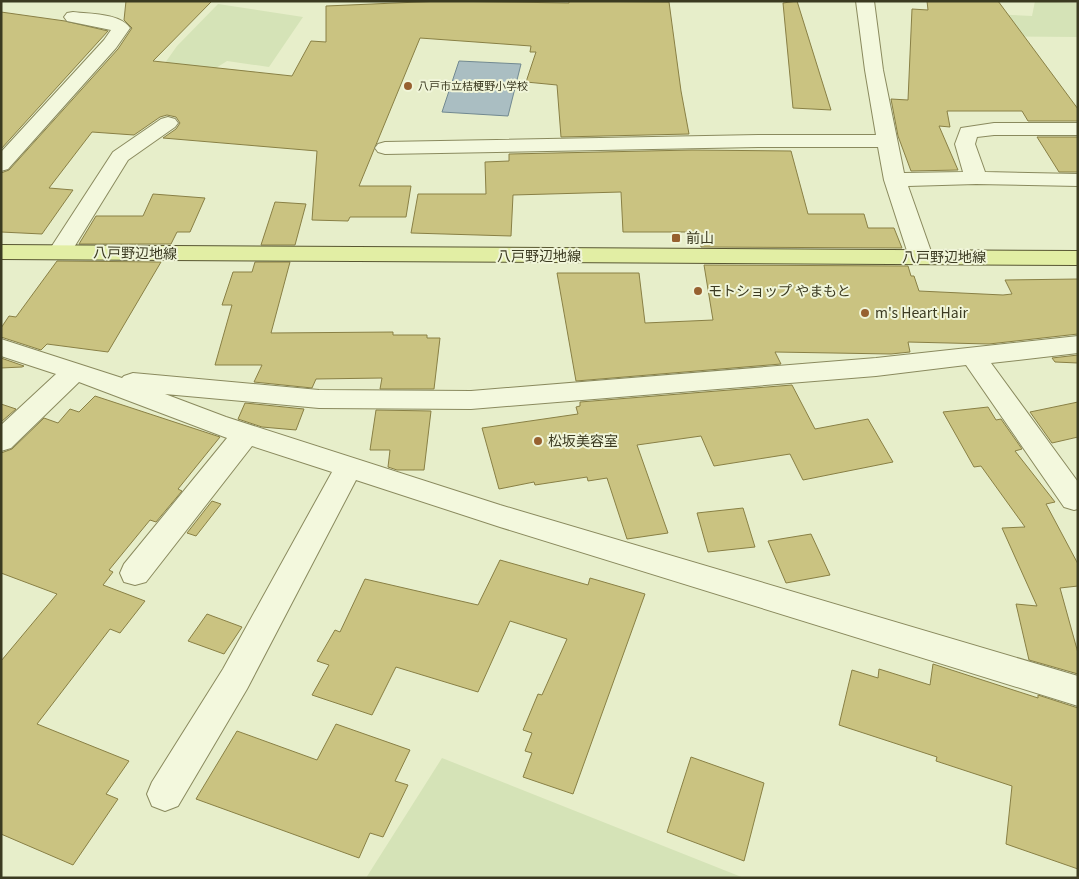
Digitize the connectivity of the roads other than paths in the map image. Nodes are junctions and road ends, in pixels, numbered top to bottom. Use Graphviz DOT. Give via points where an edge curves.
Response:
graph roads {
  1 [pos="865,1"];
  2 [pos="73,16"];
  3 [pos="168,123"];
  4 [pos="1078,129"];
  5 [pos="888,141"];
  6 [pos="385,148"];
  7 [pos="1,165"];
  8 [pos="976,178"];
  9 [pos="895,180"];
  10 [pos="1078,180"];
  11 [pos="1,252"];
  12 [pos="60,252"];
  13 [pos="921,257"];
  14 [pos="1078,258"];
  15 [pos="1078,344"];
  16 [pos="1,347"];
  17 [pos="973,357"];
  18 [pos="87,375"];
  19 [pos="246,434"];
  20 [pos="1,441"];
  21 [pos="348,468"];
  22 [pos="1074,499"];
  23 [pos="135,574"];
  24 [pos="1078,691"];
  25 [pos="165,794"];
  1 -- 5 [label="street"];
  2 -- 7 [label="street" via="121,28"];
  3 -- 12 [label="street" via="120,156"];
  4 -- 8 [label="street" via="968,132 964,144"];
  5 -- 6 [label="street"];
  5 -- 9 [label="street"];
  8 -- 9 [label="street"];
  8 -- 10 [label="street"];
  9 -- 13 [label="street"];
  11 -- 12 [label="main road, 八戸野辺地線"];
  12 -- 13 [label="main road, 八戸野辺地線"];
  13 -- 14 [label="main road, 八戸野辺地線"];
  15 -- 17 [label="street"];
  16 -- 18 [label="street"];
  17 -- 18 [label="street" via="471,400 319,399"];
  17 -- 22 [label="street"];
  18 -- 19 [label="street"];
  18 -- 20 [label="street"];
  19 -- 21 [label="street"];
  19 -- 23 [label="street"];
  21 -- 24 [label="street"];
  21 -- 25 [label="street" via="235,679"];
}
